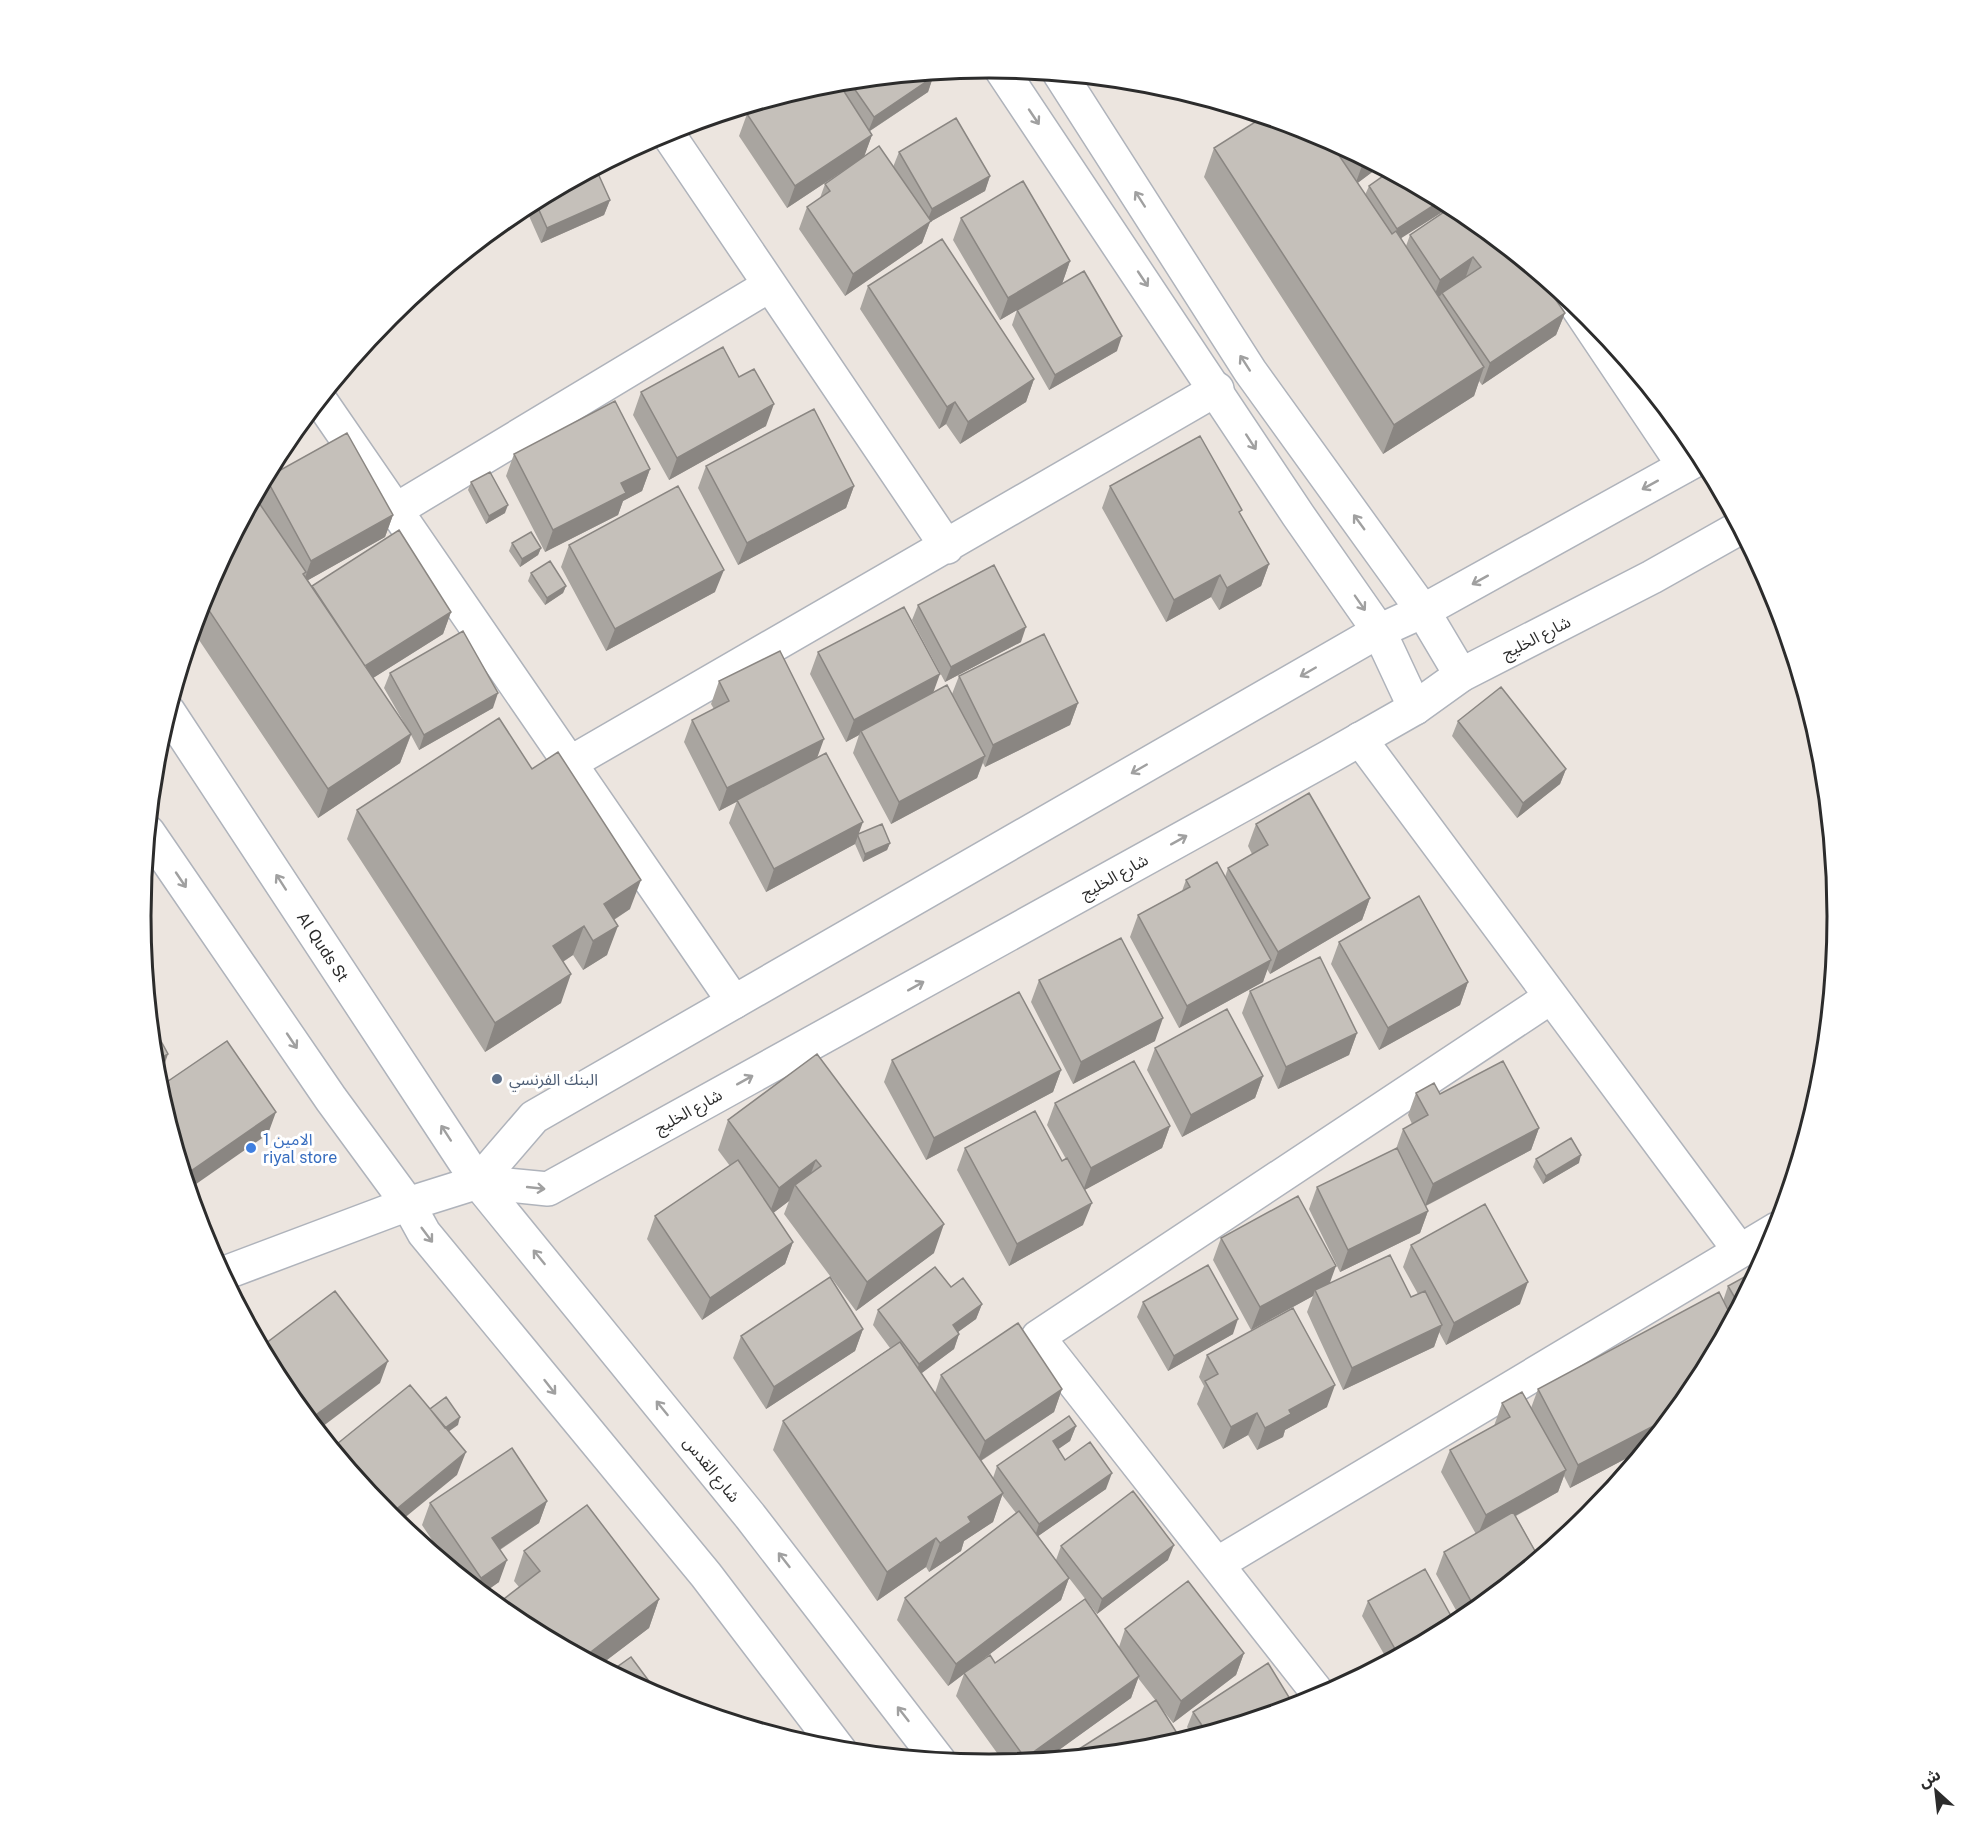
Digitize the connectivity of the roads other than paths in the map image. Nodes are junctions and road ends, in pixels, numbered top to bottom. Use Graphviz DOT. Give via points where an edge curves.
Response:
graph roads {
  1 [pos="1008,79"];
  2 [pos="1064,82"];
  3 [pos="672,140"];
  4 [pos="770,285"];
  5 [pos="1628,375"];
  6 [pos="1217,389"];
  7 [pos="324,406"];
  8 [pos="1693,462"];
  9 [pos="396,510"];
  10 [pos="1733,531"];
  11 [pos="947,547"];
  12 [pos="1423,611"];
  13 [pos="1380,631"];
  14 [pos="1461,675"];
  15 [pos="1415,708"];
  16 [pos="174,720"];
  17 [pos="1360,739"];
  18 [pos="570,763"];
  19 [pos="154,841"];
  20 [pos="1551,997"];
  21 [pos="734,1002"];
  22 [pos="478,1182"];
  23 [pos="408,1204"];
  24 [pos="1764,1237"];
  25 [pos="1740,1251"];
  26 [pos="230,1271"];
  27 [pos="1217,1564"];
  28 [pos="1315,1689"];
  29 [pos="832,1740"];
  30 [pos="933,1753"];
  1 -- 6 [label="street, one-way"];
  12 -- 2 [label="street, one-way" via="1250,371"];
  3 -- 4 [label="street"];
  4 -- 9 [label="street"];
  4 -- 11 [label="street"];
  5 -- 8 [label="street"];
  6 -- 11 [label="street"];
  6 -- 13 [label="street, one-way" via="1298,515"];
  7 -- 9 [label="street"];
  8 -- 12 [label="street, one-way"];
  9 -- 18 [label="street"];
  10 -- 14 [label="street, شارع الخليج"];
  11 -- 18 [label="street"];
  12 -- 13 [label="street"];
  12 -- 14 [label="street"];
  13 -- 15 [label="street"];
  13 -- 21 [label="street, one-way"];
  14 -- 15 [label="street, شارع الخليج"];
  15 -- 17 [label="street, شارع الخليج"];
  22 -- 16 [label="street, Al Quds St, one-way"];
  17 -- 20 [label="street"];
  22 -- 17 [label="street, شارع الخليج, one-way" via="548,1189"];
  18 -- 21 [label="street"];
  19 -- 23 [label="street, one-way"];
  20 -- 25 [label="street"];
  20 -- 27 [label="street" via="1038,1337"];
  21 -- 22 [label="street" via="534,1117"];
  22 -- 23 [label="street"];
  30 -- 22 [label="street, شارع القدس, one-way" via="750,1516"];
  23 -- 26 [label="street"];
  23 -- 29 [label="street, one-way" via="424,1233 706,1575"];
  24 -- 25 [label="street"];
  25 -- 27 [label="street"];
  27 -- 28 [label="street"];
}
